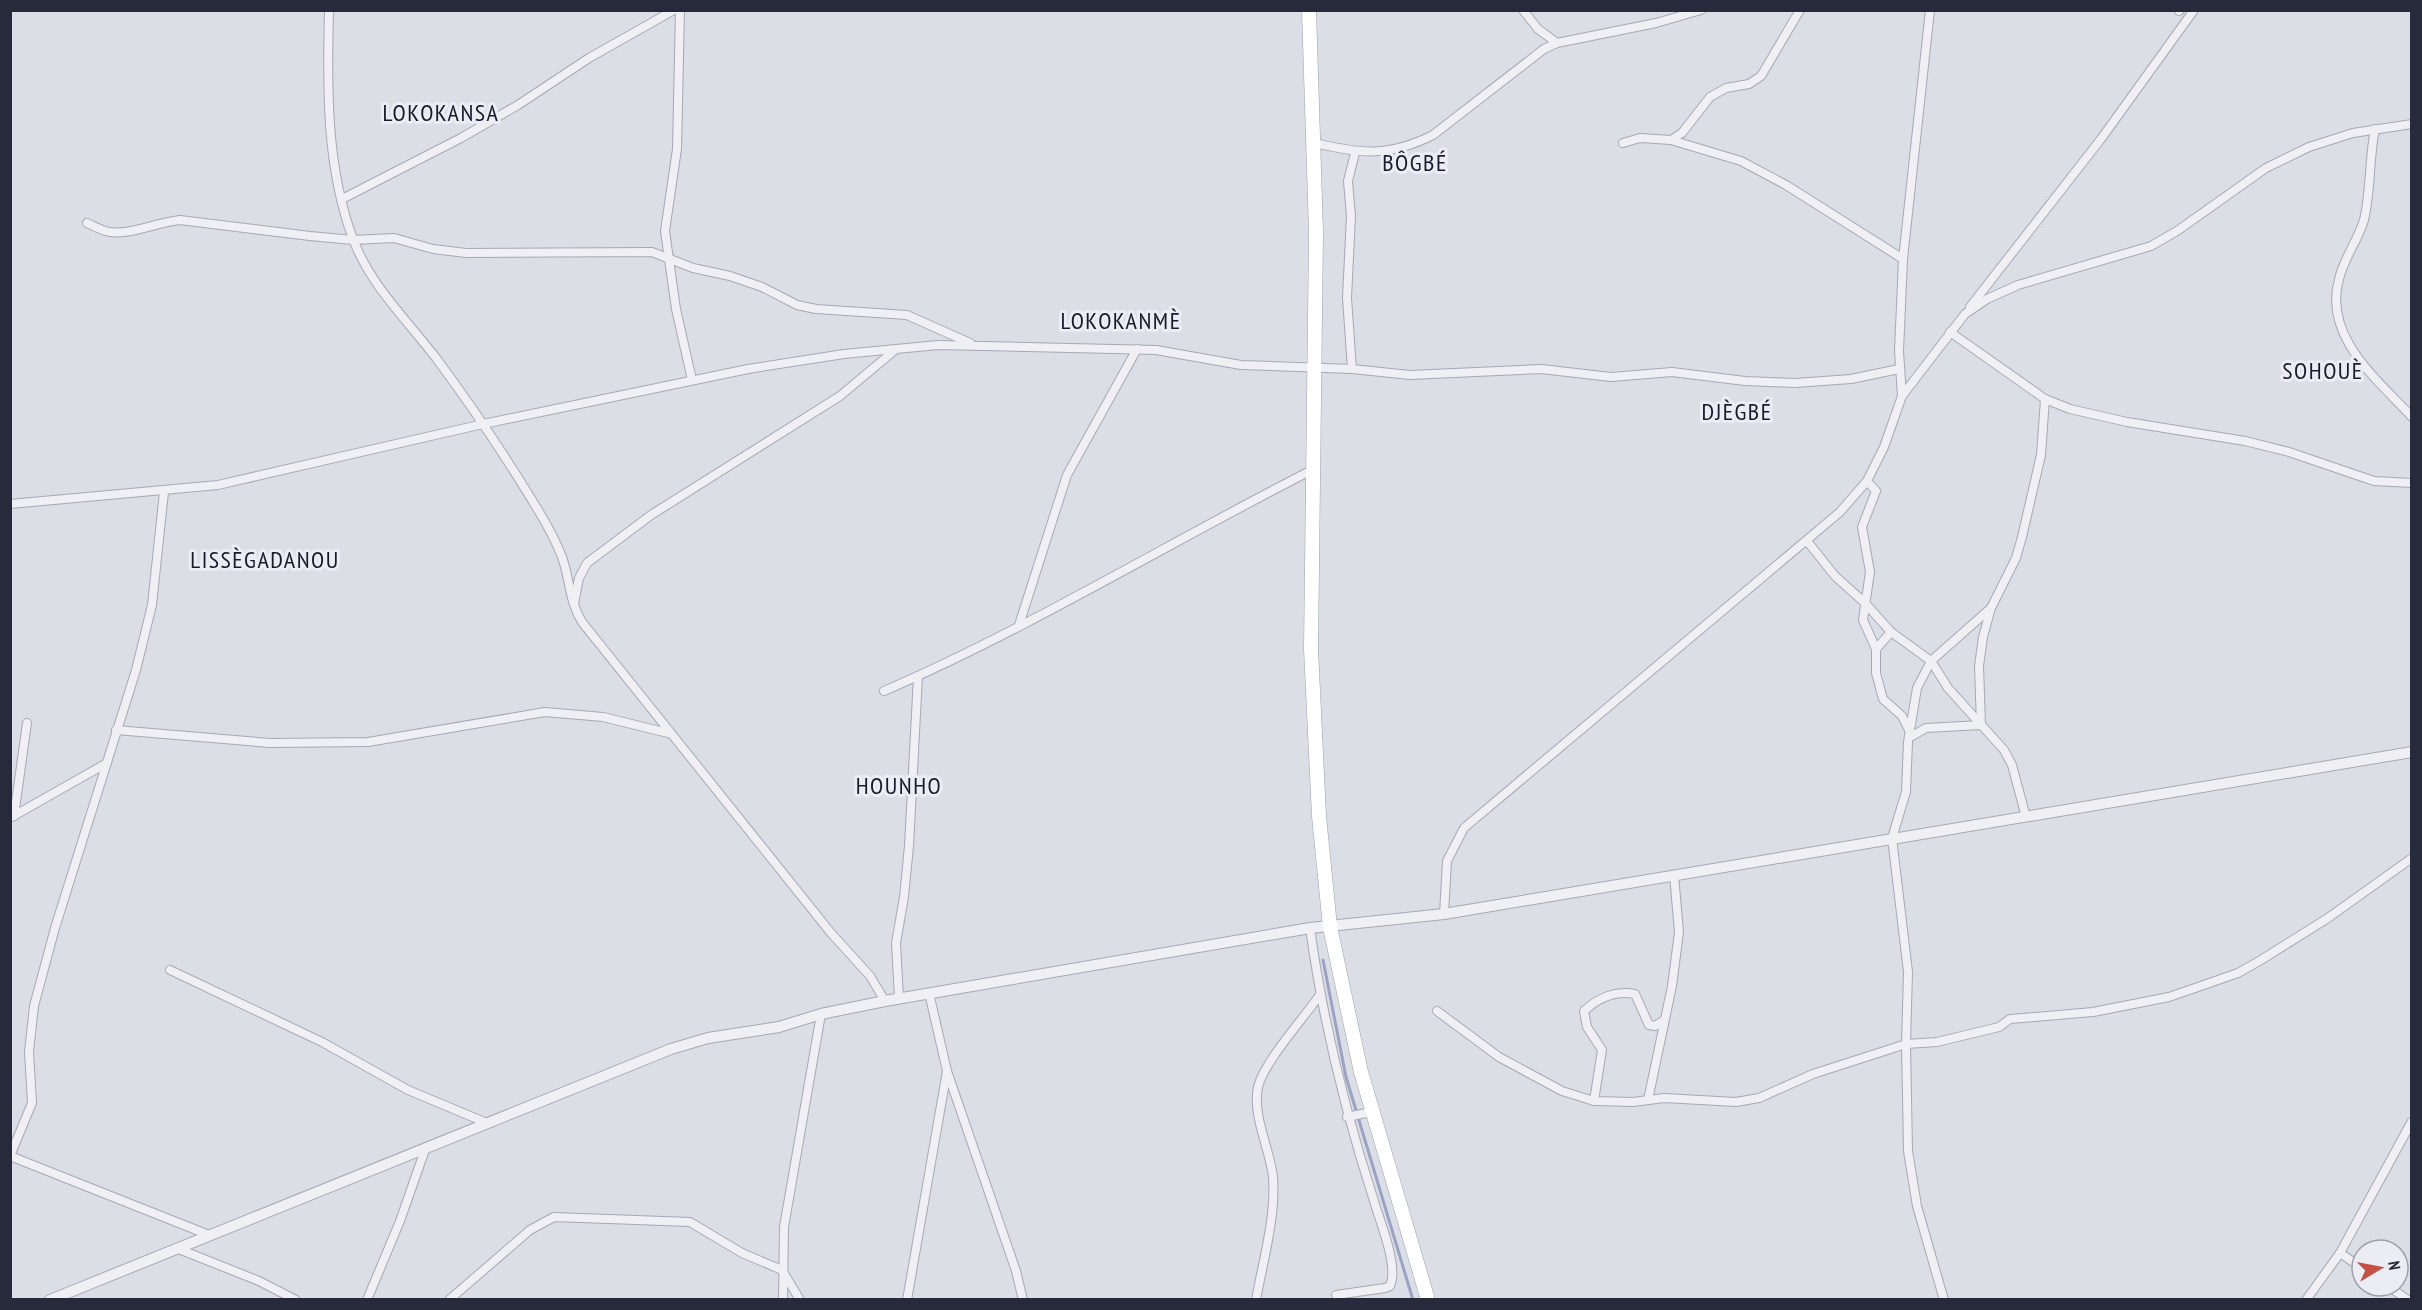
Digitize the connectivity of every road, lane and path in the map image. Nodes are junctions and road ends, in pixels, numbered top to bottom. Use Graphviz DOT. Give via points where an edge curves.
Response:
graph roads {
  1 [pos="329,10"];
  2 [pos="674,10"];
  3 [pos="680,10"];
  4 [pos="1309,10"];
  5 [pos="1523,10"];
  6 [pos="1701,10"];
  7 [pos="1800,10"];
  8 [pos="1930,10"];
  9 [pos="2193,10"];
  10 [pos="2179,11"];
  11 [pos="2186,19"];
  12 [pos="1557,43"];
  13 [pos="2412,124"];
  14 [pos="2375,129"];
  15 [pos="1671,140"];
  16 [pos="1315,143"];
  17 [pos="1623,143"];
  18 [pos="1355,153"];
  19 [pos="342,199"];
  20 [pos="87,223"];
  21 [pos="353,240"];
  22 [pos="667,256"];
  23 [pos="1903,259"];
  24 [pos="1965,314"];
  25 [pos="1950,332"];
  26 [pos="973,344"];
  27 [pos="896,349"];
  28 [pos="1137,349"];
  29 [pos="1316,368"];
  30 [pos="1352,369"];
  31 [pos="1899,369"];
  32 [pos="692,380"];
  33 [pos="1902,396"];
  34 [pos="2045,399"];
  35 [pos="2412,417"];
  36 [pos="483,424"];
  37 [pos="1315,469"];
  38 [pos="1867,481"];
  39 [pos="2412,483"];
  40 [pos="164,492"];
  41 [pos="10,504"];
  42 [pos="1807,541"];
  43 [pos="1865,603"];
  44 [pos="574,608"];
  45 [pos="1991,608"];
  46 [pos="1019,625"];
  47 [pos="1891,632"];
  48 [pos="1876,649"];
  49 [pos="1931,662"];
  50 [pos="918,676"];
  51 [pos="884,691"];
  52 [pos="27,723"];
  53 [pos="1981,725"];
  54 [pos="117,730"];
  55 [pos="1910,730"];
  56 [pos="669,733"];
  57 [pos="2412,752"];
  58 [pos="107,764"];
  59 [pos="12,817"];
  60 [pos="2026,818"];
  61 [pos="1892,838"];
  62 [pos="2412,858"];
  63 [pos="1674,875"];
  64 [pos="1444,914"];
  65 [pos="1330,927"];
  66 [pos="1310,928"];
  67 [pos="170,970"];
  68 [pos="929,993"];
  69 [pos="1319,996"];
  70 [pos="899,998"];
  71 [pos="885,1001"];
  72 [pos="1437,1011"];
  73 [pos="821,1014"];
  74 [pos="1663,1020"];
  75 [pos="1906,1044"];
  76 [pos="947,1071"];
  77 [pos="1648,1100"];
  78 [pos="1594,1101"];
  79 [pos="1366,1113"];
  80 [pos="1349,1117"];
  81 [pos="2412,1121"];
  82 [pos="486,1123"];
  83 [pos="426,1147"];
  84 [pos="10,1156"];
  85 [pos="209,1235"];
  86 [pos="176,1248"];
  87 [pos="2340,1253"];
  88 [pos="2350,1260"];
  89 [pos="782,1270"];
  90 [pos="1336,1295"];
  91 [pos="50,1299"];
  92 [pos="296,1299"];
  93 [pos="367,1299"];
  94 [pos="448,1299"];
  95 [pos="783,1299"];
  96 [pos="800,1299"];
  97 [pos="907,1299"];
  98 [pos="1023,1299"];
  99 [pos="1256,1299"];
  100 [pos="1428,1299"];
  101 [pos="1944,1299"];
  102 [pos="2306,1299"];
  1 -- 19 [label="street" via="327,70 333,165"];
  2 -- 19 [label="street" via="470,133"];
  3 -- 22 [label="street" via="676,149 668,202"];
  4 -- 16 [label="main road"];
  5 -- 12 [label="street" via="1538,29"];
  6 -- 12 [label="street"];
  7 -- 15 [label="street" via="1761,76 1710,97 1682,133"];
  8 -- 23 [label="street"];
  9 -- 11 [label="street"];
  10 -- 11 [label="street"];
  11 -- 24 [label="street" via="2101,139"];
  12 -- 18 [label="street" via="1530,58 1433,135 1379,153"];
  13 -- 14 [label="street"];
  14 -- 24 [label="street" via="2309,147 2266,168 2151,246 2009,288"];
  14 -- 35 [label="street" via="2364,218 2339,277 2337,318 2353,352"];
  15 -- 17 [label="street" via="1640,138"];
  15 -- 23 [label="street" via="1741,161"];
  16 -- 18 [label="street"];
  16 -- 29 [label="main road"];
  18 -- 30 [label="street" via="1348,181 1351,216 1347,298"];
  19 -- 21 [label="street"];
  20 -- 21 [label="street" via="109,232 124,232 180,220"];
  21 -- 22 [label="street" via="394,238 466,253 652,252"];
  21 -- 36 [label="street" via="376,282"];
  22 -- 26 [label="street" via="693,268 762,287 797,305 907,315"];
  22 -- 32 [label="street"];
  23 -- 31 [label="street"];
  24 -- 25 [label="street"];
  25 -- 33 [label="street"];
  25 -- 34 [label="street"];
  26 -- 27 [label="street"];
  26 -- 28 [label="street"];
  27 -- 32 [label="street" via="843,354"];
  27 -- 44 [label="street" via="840,396 651,515 587,562 579,578"];
  28 -- 29 [label="street" via="1241,365"];
  28 -- 46 [label="street" via="1067,475"];
  29 -- 30 [label="street"];
  29 -- 37 [label="main road"];
  30 -- 31 [label="street" via="1410,375 1541,369 1611,377 1672,372 1795,383 1851,379"];
  31 -- 33 [label="street"];
  32 -- 36 [label="street"];
  33 -- 38 [label="street"];
  34 -- 39 [label="street" via="2127,422 2246,441 2374,481"];
  34 -- 45 [label="street" via="2042,455 2022,537"];
  36 -- 40 [label="street" via="218,485"];
  36 -- 44 [label="street" via="558,549"];
  37 -- 46 [label="street"];
  37 -- 65 [label="main road" via="1311,649 1319,816"];
  38 -- 42 [label="street"];
  38 -- 43 [label="street" via="1876,491 1862,526 1870,572"];
  40 -- 41 [label="street"];
  40 -- 54 [label="street" via="152,605"];
  42 -- 43 [label="street" via="1835,576"];
  42 -- 64 [label="street" via="1464,828 1447,861"];
  43 -- 47 [label="street"];
  43 -- 48 [label="street" via="1863,620"];
  44 -- 56 [label="street"];
  45 -- 49 [label="street"];
  45 -- 53 [label="street" via="1979,666"];
  46 -- 50 [label="street"];
  47 -- 48 [label="street"];
  47 -- 49 [label="street"];
  48 -- 55 [label="street" via="1876,673 1883,699 1902,716"];
  49 -- 53 [label="street"];
  49 -- 55 [label="street" via="1917,688"];
  50 -- 51 [label="street"];
  50 -- 70 [label="street" via="909,846 896,951"];
  52 -- 59 [label="street"];
  53 -- 55 [label="street" via="1926,728 1912,736"];
  53 -- 60 [label="street" via="2012,765"];
  54 -- 56 [label="street" via="270,743 368,742 545,712 603,717"];
  54 -- 58 [label="street"];
  55 -- 61 [label="street" via="1906,792"];
  56 -- 71 [label="street" via="870,976"];
  57 -- 60 [label="street"];
  58 -- 59 [label="street"];
  58 -- 84 [label="street" via="34,1006 29,1052 32,1103"];
  60 -- 61 [label="street"];
  61 -- 63 [label="street"];
  61 -- 75 [label="street" via="1908,972"];
  62 -- 75 [label="street" via="2317,926 2238,973 2169,997 2093,1012 2010,1019 1999,1027 1937,1042"];
  63 -- 64 [label="street"];
  63 -- 74 [label="street" via="1679,932"];
  64 -- 65 [label="street"];
  65 -- 66 [label="street"];
  65 -- 79 [label="main road"];
  66 -- 68 [label="street"];
  66 -- 69 [label="street"];
  67 -- 82 [label="street" via="313,1037 408,1090"];
  68 -- 70 [label="street"];
  68 -- 76 [label="street"];
  69 -- 80 [label="street"];
  69 -- 99 [label="street" via="1271,1061 1259,1086 1273,1195"];
  70 -- 71 [label="street"];
  71 -- 73 [label="street"];
  72 -- 78 [label="street" via="1499,1057 1562,1091"];
  73 -- 82 [label="street" via="779,1027 708,1038 671,1049"];
  73 -- 89 [label="street" via="791,1174"];
  74 -- 77 [label="street"];
  74 -- 78 [label="street" via="1649,1025 1635,994 1626,991 1596,999 1584,1011 1587,1027 1602,1050"];
  75 -- 77 [label="street" via="1813,1074 1759,1098 1711,1103 1686,1098"];
  75 -- 101 [label="street" via="1908,1151 1917,1206"];
  76 -- 97 [label="street"];
  76 -- 98 [label="street"];
  77 -- 78 [label="street"];
  79 -- 80 [label="street"];
  79 -- 100 [label="main road"];
  80 -- 90 [label="street" via="1394,1273 1390,1286 1385,1288"];
  81 -- 87 [label="street"];
  82 -- 83 [label="street"];
  83 -- 85 [label="street"];
  83 -- 93 [label="street"];
  84 -- 85 [label="street"];
  85 -- 86 [label="street"];
  86 -- 91 [label="street"];
  86 -- 92 [label="street"];
  87 -- 88 [label="street"];
  87 -- 102 [label="street"];
  89 -- 94 [label="street" via="690,1222 554,1217 530,1230"];
  89 -- 95 [label="street"];
  89 -- 96 [label="street"];
}
